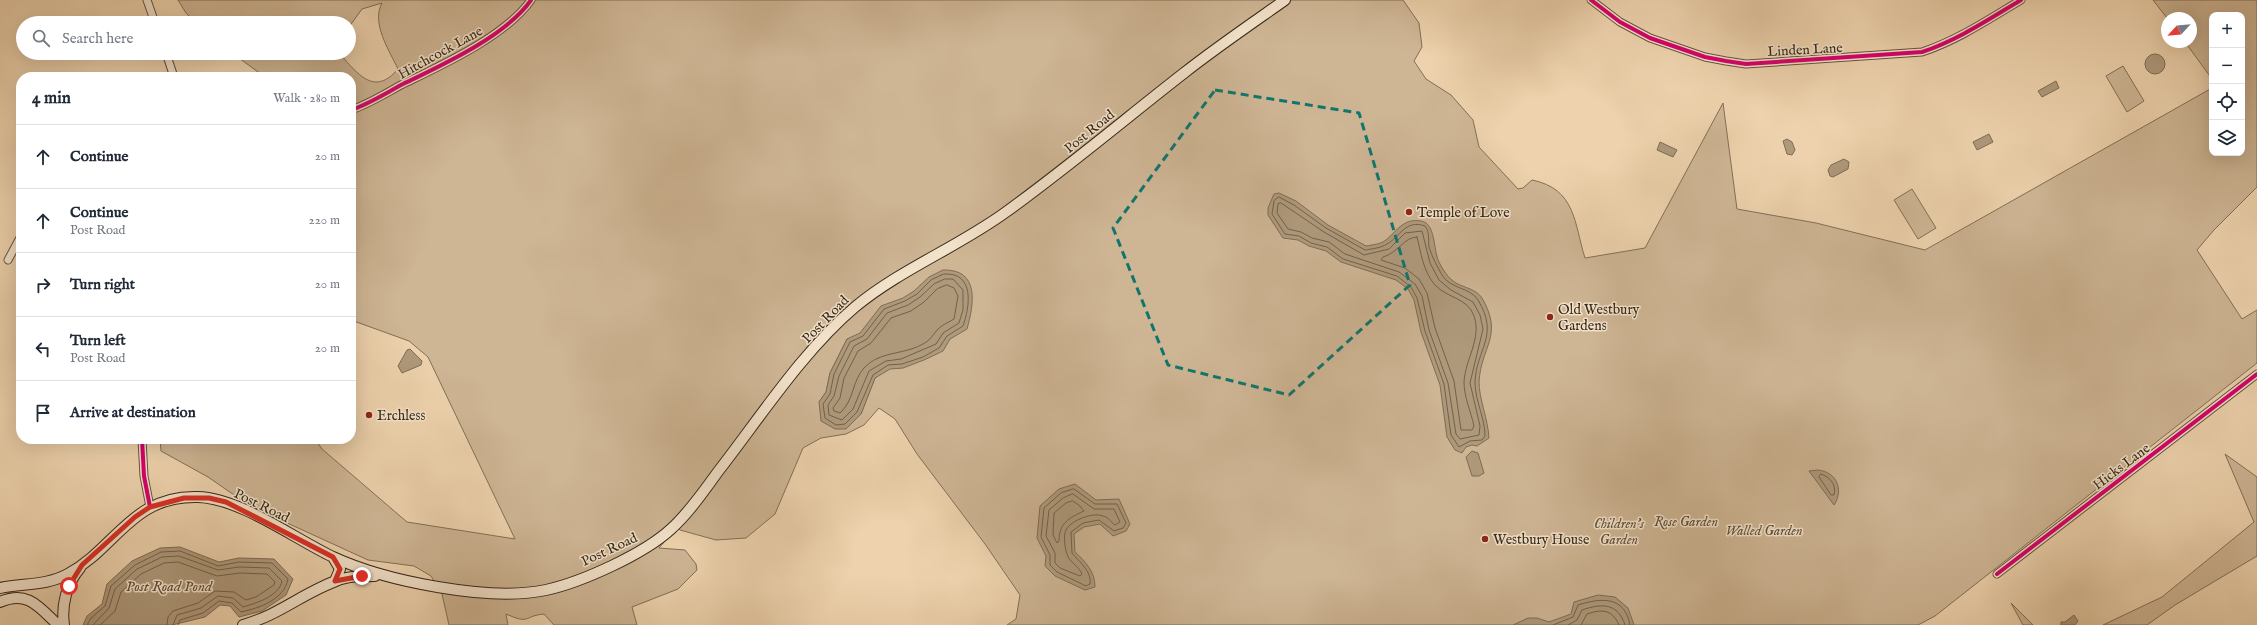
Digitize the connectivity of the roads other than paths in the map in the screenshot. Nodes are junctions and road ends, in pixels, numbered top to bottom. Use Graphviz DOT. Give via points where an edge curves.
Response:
graph roads {
  1 [pos="146,0"];
  2 [pos="531,0"];
  3 [pos="1286,0"];
  4 [pos="1591,0"];
  5 [pos="2021,0"];
  6 [pos="152,16"];
  7 [pos="168,60"];
  8 [pos="172,72"];
  9 [pos="356,108"];
  10 [pos="16,245"];
  11 [pos="8,260"];
  12 [pos="2257,374"];
  13 [pos="142,444"];
  14 [pos="150,507"];
  15 [pos="333,557"];
  16 [pos="82,565"];
  17 [pos="1997,574"];
  18 [pos="388,577"];
  19 [pos="335,581"];
  20 [pos="0,588"];
  21 [pos="0,602"];
  22 [pos="58,625"];
  23 [pos="64,625"];
  24 [pos="243,625"];
  1 -- 6 [label="street"];
  2 -- 9 [label="street, Hitchcock Lane" via="515,19 494,35 436,68"];
  3 -- 18 [label="main road, Post Road" via="1184,73 1003,214 894,279 851,310 788,381 685,515 645,548 573,581 547,590 520,594 455,589"];
  4 -- 5 [label="street, Linden Lane" via="1620,22 1650,38 1705,57 1746,64 1922,52 1943,45"];
  7 -- 8 [label="street"];
  10 -- 11 [label="street"];
  12 -- 17 [label="street, Hicks Lane"];
  13 -- 14 [label="street" via="144,476"];
  14 -- 15 [label="main road, Post Road" via="192,497 222,501"];
  14 -- 16 [label="main road, Post Road"];
  15 -- 18 [label="main road, Post Road"];
  15 -- 19 [label="main road" via="340,569"];
  16 -- 20 [label="main road, Post Road" via="64,576 47,582"];
  16 -- 23 [label="main road" via="67,593 63,614"];
  18 -- 19 [label="main road, Post Road" via="357,576"];
  19 -- 24 [label="main road, Post Road" via="275,614"];
  21 -- 22 [label="main road" via="17,597 27,599"];
}
